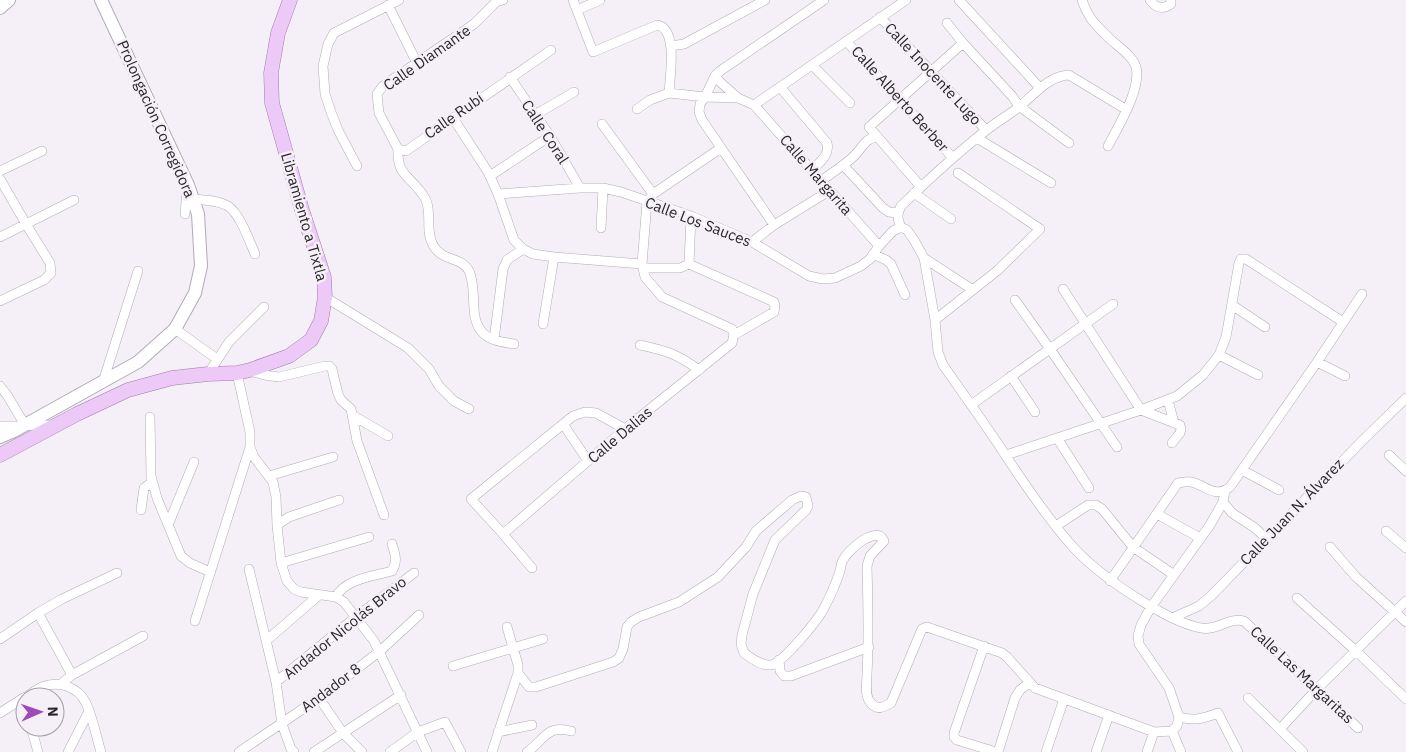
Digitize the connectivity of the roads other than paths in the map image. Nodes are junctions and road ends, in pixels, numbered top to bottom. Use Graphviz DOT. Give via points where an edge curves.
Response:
graph roads {
  1 [pos="9,0"];
  2 [pos="102,0"];
  3 [pos="290,0"];
  4 [pos="399,0"];
  5 [pos="573,0"];
  6 [pos="600,0"];
  7 [pos="765,0"];
  8 [pos="824,0"];
  9 [pos="906,0"];
  10 [pos="959,0"];
  11 [pos="1082,0"];
  12 [pos="1150,0"];
  13 [pos="498,1"];
  14 [pos="1169,4"];
  15 [pos="388,5"];
  16 [pos="0,8"];
  17 [pos="577,10"];
  18 [pos="880,17"];
  19 [pos="947,23"];
  20 [pos="846,41"];
  21 [pos="963,43"];
  22 [pos="671,46"];
  23 [pos="551,50"];
  24 [pos="418,63"];
  25 [pos="812,65"];
  26 [pos="931,72"];
  27 [pos="715,76"];
  28 [pos="510,77"];
  29 [pos="780,87"];
  30 [pos="1040,88"];
  31 [pos="574,92"];
  32 [pos="669,93"];
  33 [pos="705,96"];
  34 [pos="738,98"];
  35 [pos="900,100"];
  36 [pos="850,103"];
  37 [pos="754,105"];
  38 [pos="1019,106"];
  39 [pos="637,109"];
  40 [pos="1127,110"];
  41 [pos="535,115"];
  42 [pos="453,118"];
  43 [pos="602,124"];
  44 [pos="986,130"];
  45 [pos="550,136"];
  46 [pos="876,136"];
  47 [pos="977,138"];
  48 [pos="1069,143"];
  49 [pos="1108,146"];
  50 [pos="721,148"];
  51 [pos="398,150"];
  52 [pos="42,151"];
  53 [pos="953,158"];
  54 [pos="357,166"];
  55 [pos="843,166"];
  56 [pos="812,170"];
  57 [pos="0,171"];
  58 [pos="958,172"];
  59 [pos="490,176"];
  60 [pos="0,179"];
  61 [pos="821,181"];
  62 [pos="1051,183"];
  63 [pos="188,185"];
  64 [pos="580,188"];
  65 [pos="603,188"];
  66 [pos="829,190"];
  67 [pos="918,190"];
  68 [pos="498,194"];
  69 [pos="650,198"];
  70 [pos="193,199"];
  71 [pos="74,200"];
  72 [pos="897,213"];
  73 [pos="185,214"];
  74 [pos="691,216"];
  75 [pos="951,219"];
  76 [pos="26,224"];
  77 [pos="774,225"];
  78 [pos="901,227"];
  79 [pos="601,228"];
  80 [pos="0,237"];
  81 [pos="752,242"];
  82 [pos="879,246"];
  83 [pos="523,249"];
  84 [pos="255,254"];
  85 [pos="873,254"];
  86 [pos="554,257"];
  87 [pos="924,258"];
  88 [pos="690,264"];
  89 [pos="642,266"];
  90 [pos="138,271"];
  91 [pos="1063,288"];
  92 [pos="973,290"];
  93 [pos="1362,294"];
  94 [pos="905,295"];
  95 [pos="326,297"];
  96 [pos="0,300"];
  97 [pos="1015,300"];
  98 [pos="1114,304"];
  99 [pos="1232,305"];
  100 [pos="264,307"];
  101 [pos="935,320"];
  102 [pos="1343,322"];
  103 [pos="543,324"];
  104 [pos="1085,324"];
  105 [pos="1265,327"];
  106 [pos="175,329"];
  107 [pos="734,335"];
  108 [pos="494,340"];
  109 [pos="514,344"];
  110 [pos="640,346"];
  111 [pos="1050,349"];
  112 [pos="1219,354"];
  113 [pos="218,359"];
  114 [pos="1317,362"];
  115 [pos="699,370"];
  116 [pos="244,372"];
  117 [pos="208,374"];
  118 [pos="1258,375"];
  119 [pos="1011,376"];
  120 [pos="1345,376"];
  121 [pos="103,382"];
  122 [pos="0,386"];
  123 [pos="1406,398"];
  124 [pos="1168,400"];
  125 [pos="971,405"];
  126 [pos="469,409"];
  127 [pos="1141,410"];
  128 [pos="1035,412"];
  129 [pos="352,415"];
  130 [pos="150,417"];
  131 [pos="1174,423"];
  132 [pos="563,424"];
  133 [pos="1100,424"];
  134 [pos="25,425"];
  135 [pos="57,425"];
  136 [pos="0,426"];
  137 [pos="625,429"];
  138 [pos="388,436"];
  139 [pos="0,437"];
  140 [pos="1057,438"];
  141 [pos="1172,443"];
  142 [pos="250,447"];
  143 [pos="1117,447"];
  144 [pos="0,455"];
  145 [pos="1006,455"];
  146 [pos="1389,455"];
  147 [pos="333,457"];
  148 [pos="588,461"];
  149 [pos="194,462"];
  150 [pos="1242,470"];
  151 [pos="1406,471"];
  152 [pos="270,476"];
  153 [pos="152,482"];
  154 [pos="1089,488"];
  155 [pos="1279,490"];
  156 [pos="1225,491"];
  157 [pos="339,500"];
  158 [pos="1223,502"];
  159 [pos="141,510"];
  160 [pos="1157,514"];
  161 [pos="384,515"];
  162 [pos="168,525"];
  163 [pos="278,525"];
  164 [pos="1056,526"];
  165 [pos="1386,531"];
  166 [pos="503,534"];
  167 [pos="369,537"];
  168 [pos="1200,538"];
  169 [pos="1266,538"];
  170 [pos="392,544"];
  171 [pos="1133,547"];
  172 [pos="1330,547"];
  173 [pos="1406,548"];
  174 [pos="281,563"];
  175 [pos="532,568"];
  176 [pos="249,569"];
  177 [pos="210,572"];
  178 [pos="117,573"];
  179 [pos="414,573"];
  180 [pos="1174,575"];
  181 [pos="1110,580"];
  182 [pos="319,595"];
  183 [pos="336,597"];
  184 [pos="1296,598"];
  185 [pos="1406,601"];
  186 [pos="1151,607"];
  187 [pos="1395,612"];
  188 [pos="38,613"];
  189 [pos="419,616"];
  190 [pos="356,617"];
  191 [pos="1172,618"];
  192 [pos="195,621"];
  193 [pos="1406,622"];
  194 [pos="507,627"];
  195 [pos="144,636"];
  196 [pos="0,639"];
  197 [pos="543,639"];
  198 [pos="266,641"];
  199 [pos="984,646"];
  200 [pos="869,647"];
  201 [pos="513,648"];
  202 [pos="380,651"];
  203 [pos="1356,651"];
  204 [pos="779,660"];
  205 [pos="454,666"];
  206 [pos="518,673"];
  207 [pos="72,675"];
  208 [pos="276,682"];
  209 [pos="1030,683"];
  210 [pos="61,684"];
  211 [pos="41,687"];
  212 [pos="1317,689"];
  213 [pos="401,694"];
  214 [pos="319,698"];
  215 [pos="1248,698"];
  216 [pos="1064,699"];
  217 [pos="1406,699"];
  218 [pos="15,705"];
  219 [pos="89,711"];
  220 [pos="0,713"];
  221 [pos="1109,715"];
  222 [pos="1178,717"];
  223 [pos="282,724"];
  224 [pos="532,725"];
  225 [pos="1358,728"];
  226 [pos="1280,729"];
  227 [pos="571,731"];
  228 [pos="1172,731"];
  229 [pos="343,732"];
  230 [pos="418,732"];
  231 [pos="498,732"];
  232 [pos="1154,732"];
  233 [pos="34,737"];
  234 [pos="292,751"];
  235 [pos="38,752"];
  236 [pos="68,752"];
  237 [pos="101,752"];
  238 [pos="239,752"];
  239 [pos="314,752"];
  240 [pos="362,752"];
  241 [pos="390,752"];
  242 [pos="427,752"];
  243 [pos="461,752"];
  244 [pos="492,752"];
  245 [pos="527,752"];
  246 [pos="997,752"];
  247 [pos="1046,752"];
  248 [pos="1096,752"];
  249 [pos="1147,752"];
  250 [pos="1181,752"];
  251 [pos="1238,752"];
  252 [pos="1303,752"];
  1 -- 16 [label="street"];
  2 -- 63 [label="street, Prolongación Corregidora"];
  3 -- 95 [label="main road, Libramiento a Tixtla" via="278,33 272,65 272,103 324,277"];
  4 -- 15 [label="street"];
  5 -- 17 [label="street"];
  6 -- 17 [label="street"];
  7 -- 22 [label="street" via="684,44"];
  8 -- 27 [label="street"];
  9 -- 18 [label="street"];
  10 -- 30 [label="street"];
  11 -- 40 [label="street" via="1092,23 1130,57 1135,66 1137,80"];
  12 -- 14 [label="street" via="1155,6"];
  13 -- 24 [label="street, Calle Diamante" via="474,24"];
  15 -- 24 [label="street"];
  15 -- 54 [label="street" via="334,34 323,66 331,112"];
  17 -- 22 [label="street" via="593,52 657,25 666,30"];
  18 -- 20 [label="street"];
  18 -- 26 [label="street, Calle Inocente Lugo"];
  19 -- 21 [label="street"];
  20 -- 25 [label="street"];
  20 -- 35 [label="street, Calle Alberto Berber"];
  21 -- 26 [label="street"];
  21 -- 38 [label="street"];
  22 -- 32 [label="street"];
  23 -- 28 [label="street, Calle Rubí"];
  24 -- 51 [label="street, Calle Diamante" via="383,86 378,94 379,112"];
  25 -- 29 [label="street"];
  25 -- 36 [label="street"];
  26 -- 35 [label="street"];
  26 -- 44 [label="street, Calle Inocente Lugo"];
  27 -- 33 [label="street"];
  27 -- 34 [label="street"];
  28 -- 41 [label="street, Calle Coral"];
  28 -- 42 [label="street, Calle Rubí"];
  29 -- 37 [label="street"];
  29 -- 56 [label="street" via="827,143 829,150"];
  30 -- 38 [label="street"];
  30 -- 40 [label="street" via="1060,76 1069,75"];
  31 -- 41 [label="street"];
  32 -- 33 [label="street"];
  32 -- 39 [label="street"];
  33 -- 34 [label="street"];
  33 -- 50 [label="street" via="699,112"];
  34 -- 37 [label="street"];
  35 -- 46 [label="street" via="869,128"];
  35 -- 53 [label="street, Calle Alberto Berber"];
  37 -- 56 [label="street, Calle Margarita"];
  38 -- 44 [label="street"];
  38 -- 48 [label="street"];
  40 -- 49 [label="street"];
  41 -- 45 [label="street, Calle Coral"];
  42 -- 51 [label="street, Calle Rubí" via="406,151"];
  42 -- 59 [label="street"];
  43 -- 69 [label="street"];
  44 -- 47 [label="street"];
  45 -- 59 [label="street"];
  45 -- 64 [label="street, Calle Coral"];
  46 -- 55 [label="street" via="865,142"];
  46 -- 67 [label="street"];
  47 -- 53 [label="street"];
  47 -- 62 [label="street"];
  50 -- 69 [label="street"];
  50 -- 77 [label="street"];
  51 -- 108 [label="street" via="398,162 404,174 426,200 432,245 441,256 467,268 473,279 475,321 481,332"];
  52 -- 57 [label="street"];
  53 -- 67 [label="street"];
  55 -- 61 [label="street"];
  55 -- 72 [label="street" via="883,208"];
  56 -- 61 [label="street, Calle Margarita"];
  58 -- 92 [label="street" via="1040,229"];
  59 -- 68 [label="street"];
  60 -- 76 [label="street"];
  61 -- 66 [label="street, Calle Margarita"];
  63 -- 70 [label="street, Prolongación Corregidora"];
  63 -- 73 [label="street"];
  64 -- 65 [label="street, Calle Los Sauces"];
  64 -- 68 [label="street, Calle Los Sauces"];
  65 -- 69 [label="street, Calle Los Sauces"];
  65 -- 79 [label="street"];
  66 -- 77 [label="street"];
  66 -- 82 [label="street, Calle Margarita"];
  67 -- 72 [label="street"];
  67 -- 75 [label="street"];
  68 -- 83 [label="street" via="514,240"];
  69 -- 74 [label="street, Calle Los Sauces"];
  69 -- 89 [label="street"];
  70 -- 84 [label="street" via="216,202 236,213"];
  70 -- 106 [label="street, Prolongación Corregidora" via="198,214 201,266 195,293"];
  71 -- 76 [label="street"];
  72 -- 78 [label="street"];
  74 -- 81 [label="street, Calle Los Sauces"];
  74 -- 88 [label="street"];
  76 -- 80 [label="street"];
  76 -- 96 [label="street" via="50,263 51,273 44,280"];
  77 -- 81 [label="street"];
  78 -- 82 [label="street, Calle Los Sauces"];
  78 -- 87 [label="street" via="907,230"];
  81 -- 85 [label="street, Calle Los Sauces" via="809,276 823,279 835,278 861,266"];
  82 -- 85 [label="street, Calle Los Sauces"];
  83 -- 86 [label="street"];
  83 -- 108 [label="street" via="507,260 503,269"];
  85 -- 94 [label="street" via="891,264"];
  86 -- 89 [label="street"];
  86 -- 103 [label="street"];
  87 -- 92 [label="street"];
  87 -- 101 [label="street"];
  88 -- 89 [label="street" via="680,268"];
  88 -- 107 [label="street" via="774,302 774,312"];
  89 -- 107 [label="street" via="645,277 662,297 732,328"];
  90 -- 121 [label="street"];
  91 -- 104 [label="street"];
  92 -- 101 [label="street"];
  93 -- 102 [label="street"];
  95 -- 116 [label="main road, Libramiento a Tixtla" via="321,321 311,340 289,356"];
  95 -- 126 [label="street" via="408,348 429,369 438,386 454,401"];
  97 -- 111 [label="street"];
  98 -- 104 [label="street"];
  99 -- 102 [label="street" via="1239,263 1246,259"];
  99 -- 105 [label="street"];
  99 -- 112 [label="street"];
  100 -- 113 [label="street"];
  101 -- 125 [label="street" via="940,359"];
  102 -- 114 [label="street"];
  104 -- 111 [label="street"];
  104 -- 127 [label="street"];
  106 -- 113 [label="street"];
  106 -- 121 [label="street, Prolongación Corregidora" via="138,362"];
  107 -- 115 [label="street, Calle Dalias" via="732,343"];
  108 -- 109 [label="street"];
  110 -- 115 [label="street" via="671,352"];
  111 -- 119 [label="street"];
  111 -- 133 [label="street"];
  112 -- 118 [label="street"];
  112 -- 124 [label="street" via="1203,375 1178,396"];
  113 -- 117 [label="street"];
  114 -- 120 [label="street"];
  114 -- 150 [label="street"];
  115 -- 137 [label="street, Calle Dalias"];
  116 -- 117 [label="main road, Libramiento a Tixtla"];
  116 -- 129 [label="street" via="279,377 329,366 338,394"];
  116 -- 142 [label="street"];
  117 -- 135 [label="main road, Libramiento a Tixtla" via="172,378 128,390"];
  119 -- 125 [label="street"];
  119 -- 128 [label="street"];
  121 -- 134 [label="street, Prolongación Corregidora"];
  122 -- 134 [label="street"];
  123 -- 169 [label="street, Calle Juan N. Álvarez"];
  124 -- 127 [label="street"];
  124 -- 131 [label="street"];
  125 -- 145 [label="street"];
  127 -- 131 [label="street"];
  127 -- 133 [label="street"];
  129 -- 138 [label="street"];
  129 -- 161 [label="street"];
  130 -- 153 [label="street"];
  131 -- 141 [label="street" via="1182,429"];
  132 -- 137 [label="street" via="585,412 596,413"];
  132 -- 148 [label="street"];
  132 -- 166 [label="street" via="471,499"];
  133 -- 140 [label="street"];
  133 -- 143 [label="street"];
  134 -- 135 [label="street"];
  134 -- 136 [label="street"];
  134 -- 139 [label="street, Prolongación Corregidora"];
  135 -- 144 [label="main road, Libramiento a Tixtla"];
  137 -- 148 [label="street, Calle Dalias"];
  140 -- 145 [label="street"];
  140 -- 154 [label="street"];
  142 -- 152 [label="street"];
  142 -- 177 [label="street"];
  145 -- 164 [label="street" via="1032,497"];
  146 -- 151 [label="street"];
  147 -- 152 [label="street"];
  148 -- 166 [label="street, Calle Dalias"];
  149 -- 162 [label="street"];
  150 -- 155 [label="street"];
  150 -- 156 [label="street"];
  152 -- 163 [label="street" via="276,497"];
  153 -- 159 [label="street" via="144,488"];
  153 -- 162 [label="street"];
  156 -- 158 [label="street"];
  156 -- 160 [label="street" via="1217,493 1187,481 1178,483"];
  157 -- 163 [label="street" via="289,517"];
  158 -- 168 [label="street"];
  158 -- 169 [label="street" via="1232,513"];
  160 -- 168 [label="street"];
  160 -- 171 [label="street"];
  162 -- 177 [label="street" via="181,556"];
  163 -- 174 [label="street"];
  164 -- 171 [label="street" via="1088,505 1096,505"];
  164 -- 181 [label="street" via="1074,548"];
  165 -- 173 [label="street"];
  166 -- 175 [label="street"];
  167 -- 174 [label="street"];
  168 -- 180 [label="street"];
  169 -- 191 [label="street, Calle Juan N. Álvarez" via="1212,595 1199,606"];
  170 -- 183 [label="street" via="396,558 392,571 352,582 339,590"];
  171 -- 180 [label="street"];
  171 -- 181 [label="street"];
  172 -- 187 [label="street" via="1356,577"];
  174 -- 182 [label="street" via="294,589"];
  176 -- 198 [label="street"];
  177 -- 192 [label="street"];
  178 -- 188 [label="street"];
  179 -- 190 [label="street, Andador Nicolás Bravo"];
  180 -- 186 [label="street"];
  181 -- 186 [label="street"];
  182 -- 183 [label="street"];
  182 -- 198 [label="street"];
  183 -- 190 [label="street"];
  184 -- 203 [label="street"];
  185 -- 187 [label="street"];
  186 -- 191 [label="street"];
  186 -- 222 [label="street" via="1141,625 1139,644 1169,688"];
  187 -- 193 [label="street"];
  187 -- 203 [label="street"];
  188 -- 196 [label="street"];
  188 -- 207 [label="street"];
  189 -- 202 [label="street, Andador 8"];
  190 -- 202 [label="street"];
  190 -- 208 [label="street, Andador Nicolás Bravo"];
  191 -- 212 [label="street, Calle Las Margaritas" via="1200,628 1244,621"];
  194 -- 201 [label="street"];
  195 -- 207 [label="street"];
  197 -- 201 [label="street"];
  198 -- 208 [label="street"];
  199 -- 200 [label="street" via="927,626 922,629 891,703 882,708 869,702 866,692"];
  199 -- 209 [label="street" via="1007,657"];
  199 -- 246 [label="street" via="954,737"];
  200 -- 204 [label="street" via="791,676 784,676 780,671"];
  200 -- 204 [label="street" via="868,566 870,556 884,541 873,535 850,550 825,608"];
  201 -- 205 [label="street"];
  201 -- 206 [label="street"];
  202 -- 213 [label="street"];
  202 -- 214 [label="street, Andador 8"];
  203 -- 212 [label="street"];
  203 -- 217 [label="street"];
  204 -- 206 [label="street" via="769,665 759,663 744,653 742,635 753,594 775,540 808,506 806,497 801,496 756,531 718,577 679,602 631,622 619,658 536,688 529,687"];
  206 -- 231 [label="street"];
  207 -- 210 [label="street"];
  208 -- 223 [label="street"];
  209 -- 216 [label="street"];
  209 -- 246 [label="street" via="1015,698"];
  210 -- 211 [label="street"];
  210 -- 219 [label="street" via="72,688 85,701"];
  212 -- 225 [label="street, Calle Las Margaritas"];
  212 -- 226 [label="street"];
  213 -- 229 [label="street"];
  213 -- 230 [label="street"];
  214 -- 223 [label="street, Andador 8"];
  214 -- 229 [label="street"];
  215 -- 226 [label="street"];
  216 -- 221 [label="street"];
  216 -- 247 [label="street"];
  218 -- 220 [label="street"];
  219 -- 236 [label="street"];
  219 -- 237 [label="street"];
  221 -- 232 [label="street"];
  221 -- 248 [label="street"];
  222 -- 228 [label="street" via="1177,726"];
  222 -- 251 [label="street" via="1199,720 1218,713"];
  223 -- 234 [label="street"];
  223 -- 238 [label="street, Andador 8"];
  224 -- 231 [label="street"];
  226 -- 252 [label="street"];
  227 -- 245 [label="street" via="562,729 545,734"];
  228 -- 232 [label="street"];
  228 -- 250 [label="street"];
  229 -- 239 [label="street"];
  229 -- 240 [label="street"];
  230 -- 241 [label="street"];
  230 -- 242 [label="street"];
  230 -- 243 [label="street" via="445,722"];
  231 -- 244 [label="street"];
  232 -- 249 [label="street"];
  233 -- 235 [label="street"];
}
